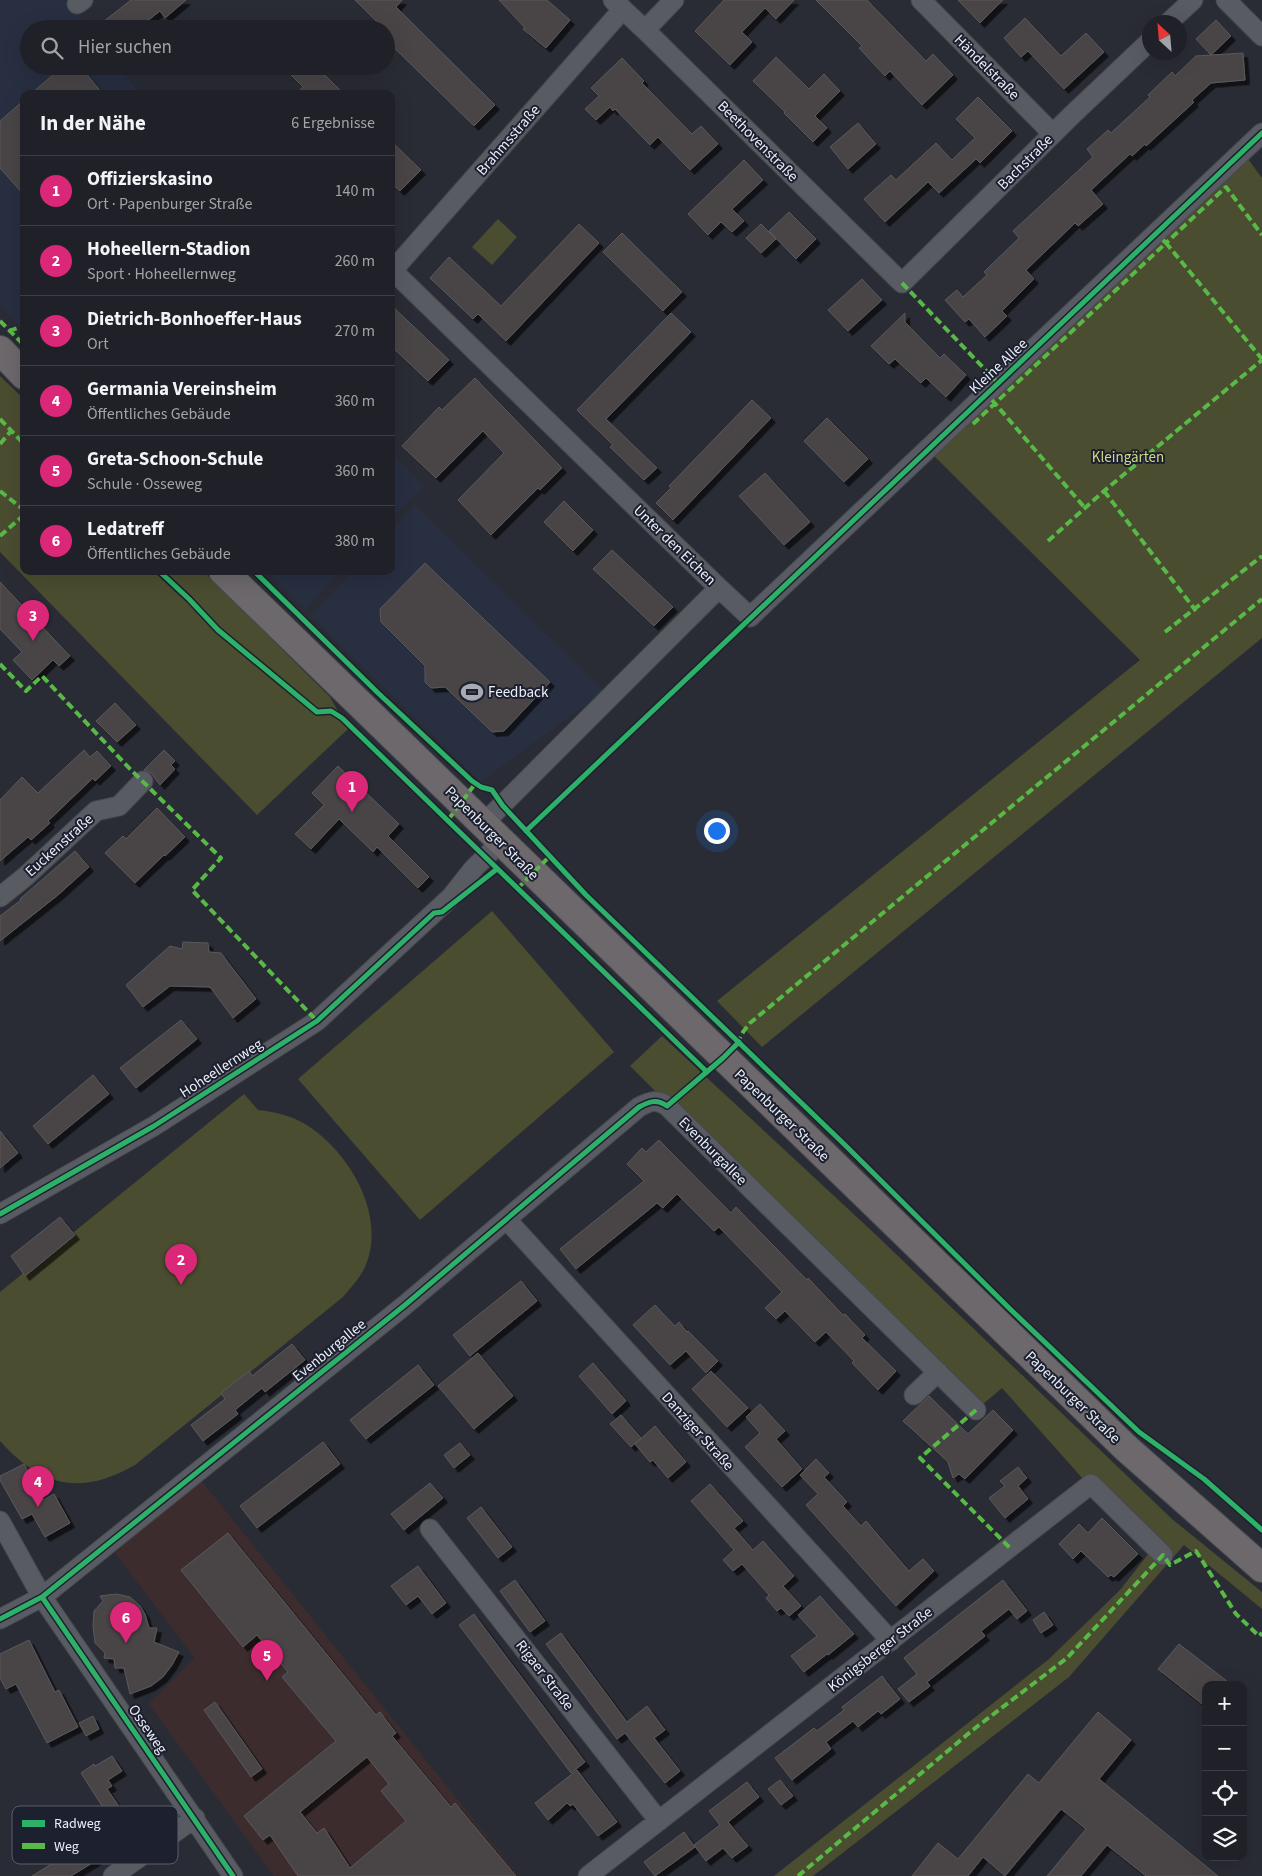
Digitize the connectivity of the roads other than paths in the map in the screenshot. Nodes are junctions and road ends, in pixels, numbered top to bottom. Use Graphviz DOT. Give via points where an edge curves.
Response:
graph roads {
  1 [pos="674,0"];
  2 [pos="921,0"];
  3 [pos="1193,0"];
  4 [pos="1226,0"];
  5 [pos="618,5"];
  6 [pos="1177,15"];
  7 [pos="645,30"];
  8 [pos="1262,36"];
  9 [pos="1142,49"];
  10 [pos="1262,133"];
  11 [pos="1054,134"];
  12 [pos="395,266"];
  13 [pos="395,273"];
  14 [pos="902,283"];
  15 [pos="0,350"];
  16 [pos="20,371"];
  17 [pos="227,575"];
  18 [pos="719,588"];
  19 [pos="143,781"];
  20 [pos="492,833"];
  21 [pos="0,897"];
  22 [pos="0,1214"];
  23 [pos="507,1220"];
  24 [pos="938,1372"];
  25 [pos="914,1395"];
  26 [pos="976,1410"];
  27 [pos="0,1521"];
  28 [pos="430,1529"];
  29 [pos="1163,1555"];
  30 [pos="1262,1568"];
  31 [pos="42,1597"];
  32 [pos="0,1619"];
  33 [pos="890,1641"];
  34 [pos="195,1818"];
  35 [pos="659,1821"];
  36 [pos="178,1830"];
  37 [pos="130,1864"];
  38 [pos="113,1876"];
  39 [pos="233,1876"];
  40 [pos="588,1876"];
  1 -- 7 [label="street"];
  2 -- 11 [label="street, Händelstraße"];
  3 -- 6 [label="street"];
  4 -- 8 [label="street"];
  5 -- 7 [label="street, Beethovenstraße"];
  5 -- 12 [label="street, Brahmsstraße"];
  7 -- 14 [label="street, Beethovenstraße"];
  9 -- 11 [label="street, Bachstraße"];
  10 -- 18 [label="street, Kleine Allee" via="750,617"];
  11 -- 14 [label="street, Bachstraße"];
  13 -- 18 [label="street, Unter den Eichen"];
  15 -- 16 [label="main road"];
  17 -- 20 [label="main road, Papenburger Straße"];
  18 -- 20 [label="street, Unter den Eichen"];
  19 -- 21 [label="street, Euckenstraße" via="119,806 96,812"];
  20 -- 22 [label="street, Hoheellernweg" via="474,868 451,897 317,1021 154,1126"];
  20 -- 30 [label="main road, Papenburger Straße" via="1126,1448"];
  23 -- 24 [label="street, Evenburgallee" via="640,1107 654,1101 661,1102"];
  23 -- 31 [label="street, Evenburgallee"];
  23 -- 33 [label="street, Danziger Straße"];
  24 -- 25 [label="street"];
  24 -- 26 [label="street, Evenburgallee"];
  27 -- 31 [label="street, Osseweg"];
  28 -- 35 [label="street, Rigaer Straße"];
  29 -- 33 [label="street, Königsberger Straße" via="1092,1484"];
  31 -- 32 [label="street, Evenburgallee"];
  31 -- 34 [label="street, Osseweg"];
  33 -- 35 [label="street, Königsberger Straße"];
  34 -- 36 [label="street"];
  34 -- 39 [label="street, Osseweg"];
  35 -- 40 [label="street, Königsberger Straße"];
  37 -- 38 [label="street"];
}
